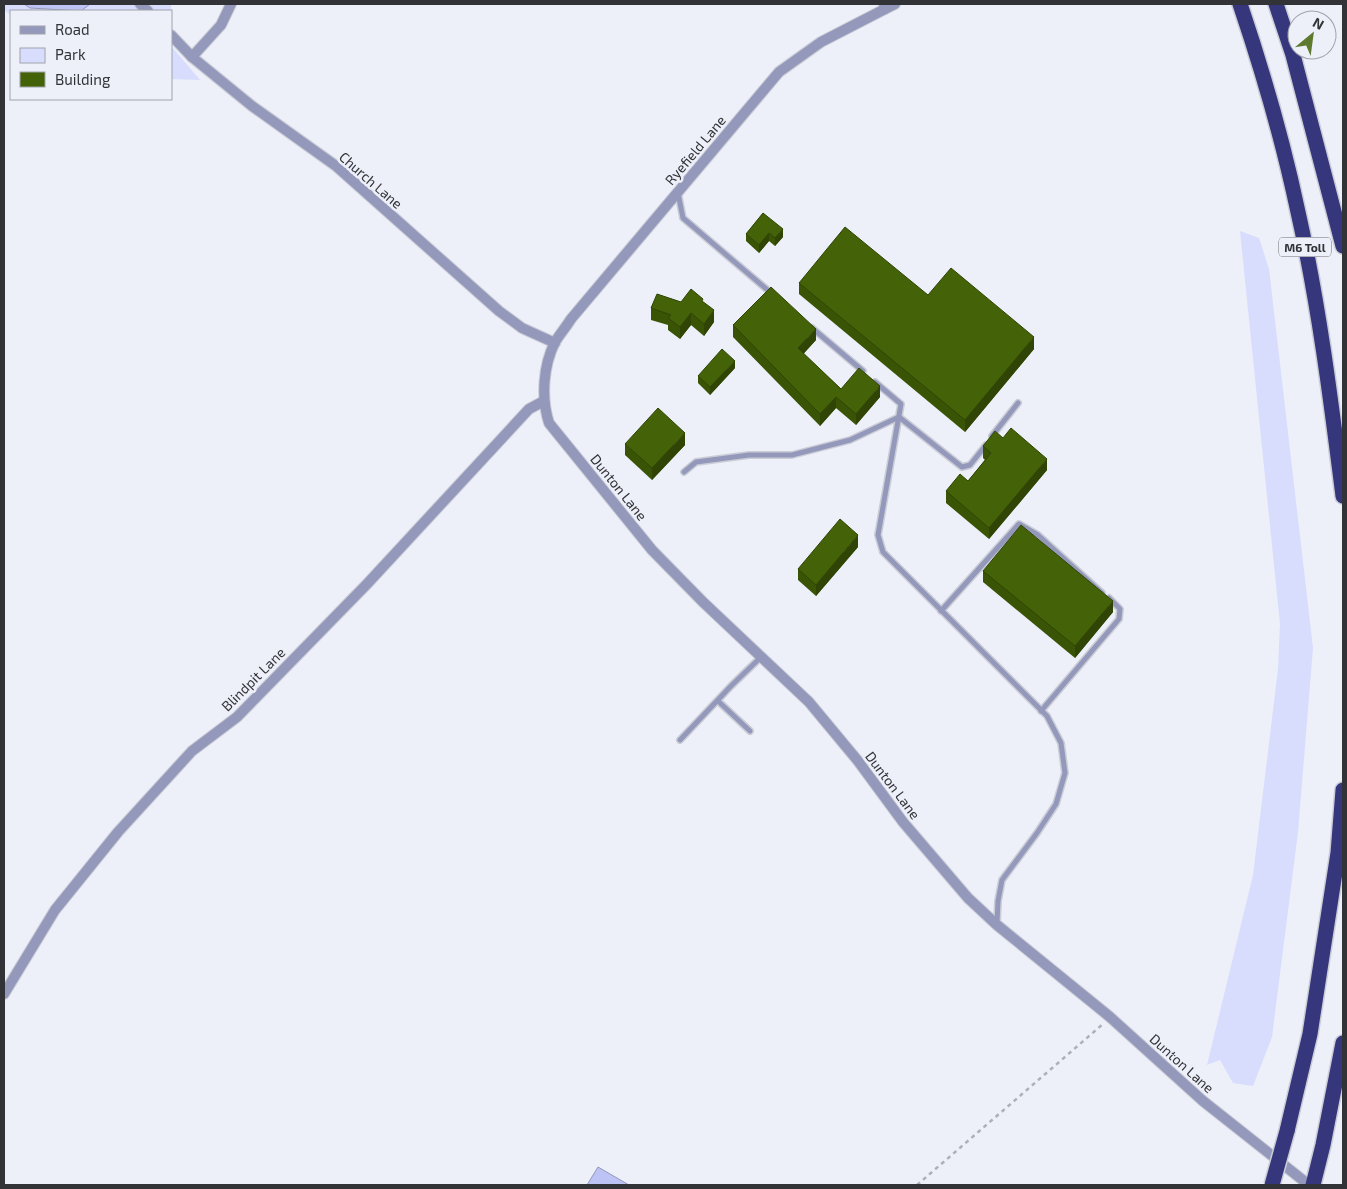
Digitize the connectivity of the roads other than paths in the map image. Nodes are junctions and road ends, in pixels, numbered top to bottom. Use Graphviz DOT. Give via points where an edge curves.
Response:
graph roads {
  1 [pos="231,4"];
  2 [pos="1240,4"];
  3 [pos="1276,4"];
  4 [pos="888,5"];
  5 [pos="172,36"];
  6 [pos="192,57"];
  7 [pos="678,193"];
  8 [pos="1343,246"];
  9 [pos="773,295"];
  10 [pos="803,321"];
  11 [pos="555,342"];
  12 [pos="544,401"];
  13 [pos="1018,403"];
  14 [pos="899,416"];
  15 [pos="684,472"];
  16 [pos="1343,496"];
  17 [pos="942,611"];
  18 [pos="762,656"];
  19 [pos="718,701"];
  20 [pos="1041,711"];
  21 [pos="750,731"];
  22 [pos="680,740"];
  23 [pos="1343,790"];
  24 [pos="997,925"];
  25 [pos="4,994"];
  26 [pos="1343,1043"];
  27 [pos="1272,1185"];
  28 [pos="1309,1185"];
  29 [pos="1313,1185"];
  1 -- 6 [label="street" via="221,25"];
  2 -- 16 [label="highway, M6 Toll" via="1262,70 1298,212 1318,320"];
  3 -- 8 [label="highway, M6 Toll" via="1293,56"];
  4 -- 7 [label="street, Ryefield Lane" via="821,42 779,72"];
  5 -- 6 [label="street, Church Lane"];
  6 -- 11 [label="street, Church Lane" via="252,106 336,166 499,311 522,328"];
  7 -- 9 [label="lane" via="683,218"];
  7 -- 11 [label="street, Ryefield Lane"];
  10 -- 14 [label="lane" via="901,404"];
  11 -- 12 [label="street, Dunton Lane" via="547,363"];
  12 -- 18 [label="street, Dunton Lane" via="549,423 652,550"];
  12 -- 25 [label="street, Blindpit Lane" via="529,409 367,584 237,717 192,751 118,832 55,910"];
  13 -- 14 [label="lane" via="970,465 962,466"];
  14 -- 15 [label="lane" via="850,440 792,455 749,455 696,462"];
  14 -- 17 [label="lane" via="878,535 883,552"];
  17 -- 20 [label="lane"];
  17 -- 20 [label="lane" via="1019,524 1038,535 1120,609 1119,620"];
  18 -- 19 [label="lane"];
  18 -- 24 [label="street, Dunton Lane" via="809,702 935,860"];
  19 -- 21 [label="lane"];
  19 -- 22 [label="lane"];
  20 -- 24 [label="lane" via="1047,716 1061,744 1065,773 1056,804 1002,880"];
  23 -- 27 [label="highway, bridge" via="1338,853 1310,1034"];
  24 -- 28 [label="street, Dunton Lane" via="1110,1017 1203,1101"];
  26 -- 29 [label="highway"];
}
